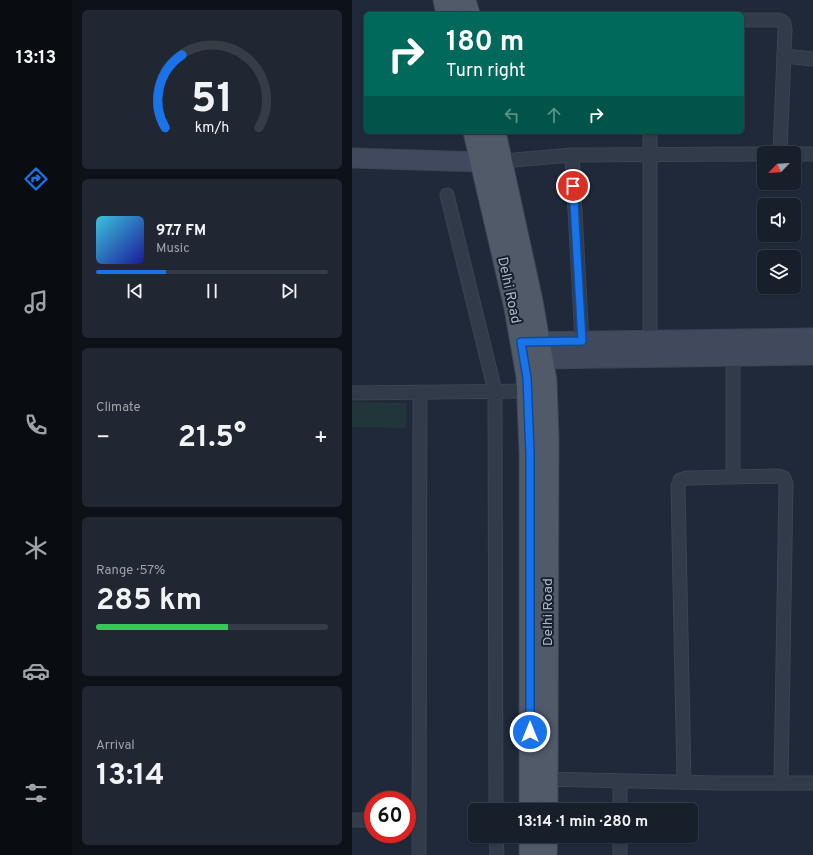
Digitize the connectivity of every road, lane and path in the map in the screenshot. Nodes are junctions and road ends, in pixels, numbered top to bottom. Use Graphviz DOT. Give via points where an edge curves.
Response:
graph roads {
  1 [pos="444,0"];
  2 [pos="466,0"];
  3 [pos="447,12"];
  4 [pos="469,12"];
  5 [pos="744,20"];
  6 [pos="784,56"];
  7 [pos="813,59"];
  8 [pos="475,134"];
  9 [pos="495,134"];
  10 [pos="650,134"];
  11 [pos="780,146"];
  12 [pos="757,154"];
  13 [pos="801,154"];
  14 [pos="813,154"];
  15 [pos="572,155"];
  16 [pos="650,155"];
  17 [pos="352,158"];
  18 [pos="491,161"];
  19 [pos="448,195"];
  20 [pos="813,338"];
  21 [pos="582,341"];
  22 [pos="733,348"];
  23 [pos="650,349"];
  24 [pos="532,350"];
  25 [pos="813,355"];
  26 [pos="495,391"];
  27 [pos="537,391"];
  28 [pos="420,392"];
  29 [pos="352,393"];
  30 [pos="733,476"];
  31 [pos="538,779"];
  32 [pos="620,781"];
  33 [pos="684,782"];
  34 [pos="781,783"];
  35 [pos="813,783"];
  36 [pos="413,791"];
  37 [pos="496,803"];
  38 [pos="532,803"];
  39 [pos="545,803"];
  40 [pos="620,803"];
  41 [pos="352,820"];
  42 [pos="364,820"];
  43 [pos="416,838"];
  44 [pos="496,843"];
  45 [pos="530,843"];
  46 [pos="546,843"];
  47 [pos="620,843"];
  48 [pos="419,855"];
  49 [pos="496,855"];
  50 [pos="530,855"];
  51 [pos="546,855"];
  52 [pos="620,855"];
  1 -- 3 [label="main road"];
  2 -- 4 [label="main road"];
  5 -- 6 [label="street" via="780,20 784,23"];
  6 -- 7 [label="street"];
  6 -- 11 [label="street"];
  8 -- 18 [label="main road, Delhi Road"];
  9 -- 18 [label="main road, Delhi Road"];
  10 -- 16 [label="street"];
  12 -- 16 [label="street"];
  13 -- 14 [label="street"];
  15 -- 16 [label="street"];
  15 -- 18 [label="street"];
  15 -- 21 [label="street"];
  16 -- 23 [label="street"];
  17 -- 18 [label="main road"];
  18 -- 24 [label="main road, Delhi Road" via="515,308"];
  19 -- 26 [label="street"];
  20 -- 22 [label="main road"];
  21 -- 23 [label="main road"];
  21 -- 24 [label="main road"];
  22 -- 23 [label="main road"];
  22 -- 25 [label="main road"];
  22 -- 30 [label="street"];
  23 -- 24 [label="main road"];
  24 -- 27 [label="main road, Delhi Road" via="527,378"];
  26 -- 27 [label="street"];
  26 -- 28 [label="street"];
  26 -- 37 [label="street"];
  27 -- 31 [label="main road, Delhi Road" via="530,453"];
  28 -- 29 [label="street"];
  28 -- 36 [label="street"];
  30 -- 33 [label="street" via="687,478 680,480 678,486"];
  30 -- 34 [label="street" via="779,476 784,478 786,484"];
  31 -- 32 [label="street"];
  31 -- 38 [label="main road, Delhi Road"];
  31 -- 39 [label="main road, Delhi Road"];
  32 -- 33 [label="street"];
  32 -- 40 [label="street"];
  33 -- 34 [label="street"];
  34 -- 35 [label="street"];
  41 -- 42 [label="street"];
  43 -- 48 [label="street"];
  44 -- 49 [label="street"];
  45 -- 50 [label="main road"];
  46 -- 51 [label="main road"];
  47 -- 52 [label="street"];
}
